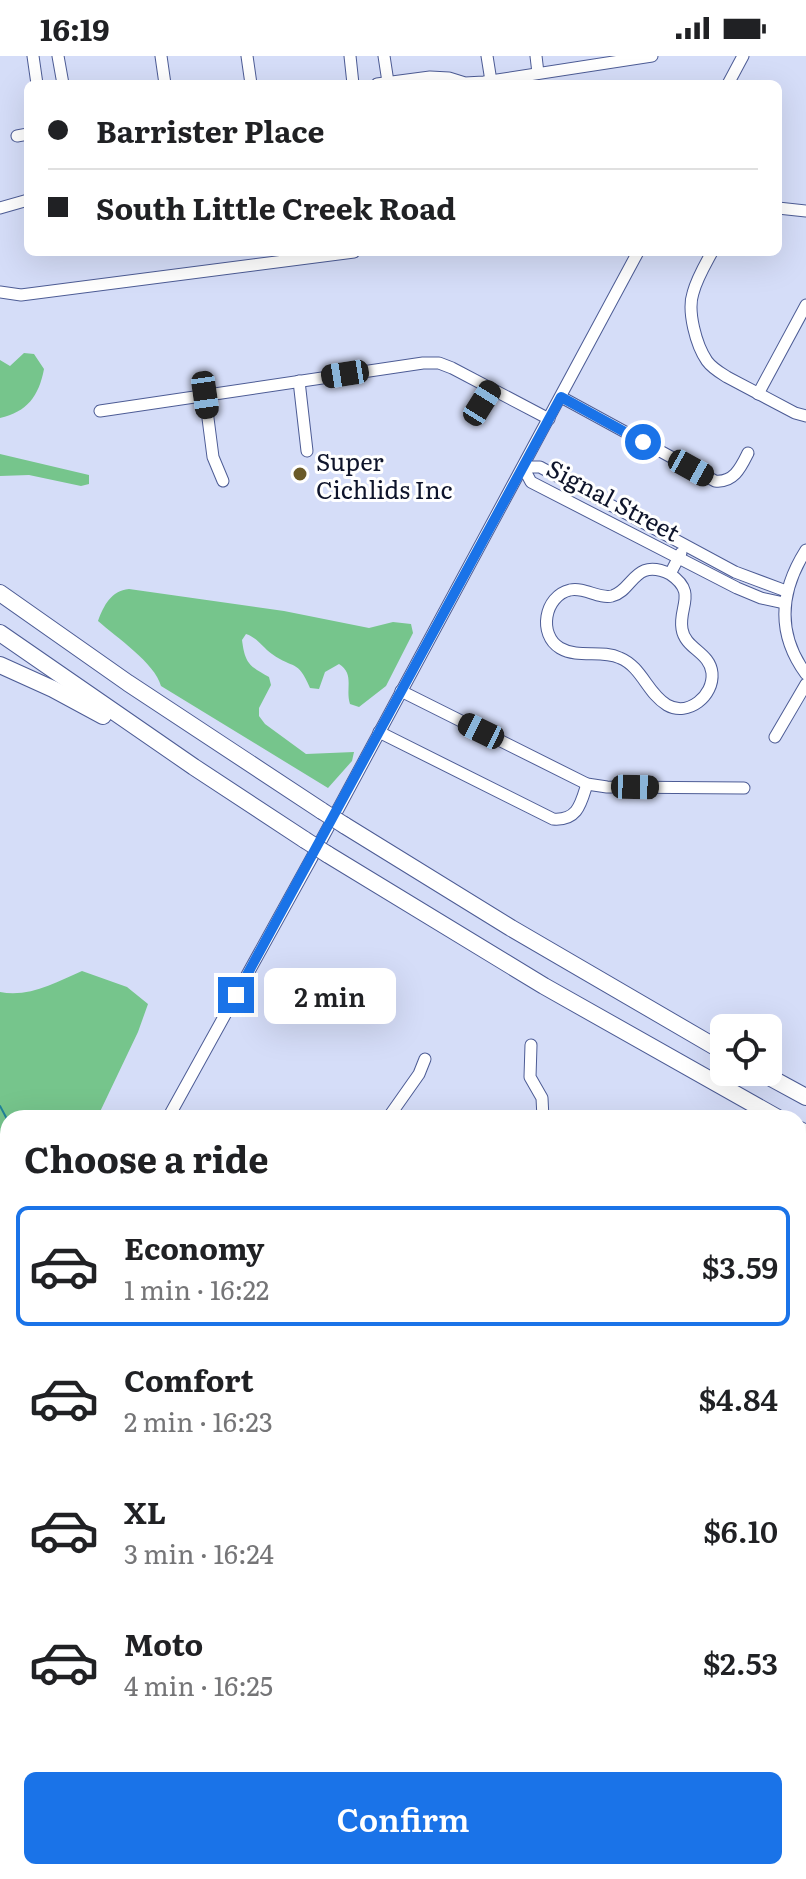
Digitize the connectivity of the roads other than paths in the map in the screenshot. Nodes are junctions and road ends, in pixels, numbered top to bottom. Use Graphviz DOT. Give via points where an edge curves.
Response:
graph roads {
  1 [pos="33,56"];
  2 [pos="58,56"];
  3 [pos="161,56"];
  4 [pos="247,56"];
  5 [pos="350,56"];
  6 [pos="384,56"];
  7 [pos="487,56"];
  8 [pos="536,56"];
  9 [pos="652,56"];
  10 [pos="743,56"];
  11 [pos="591,60"];
  12 [pos="538,73"];
  13 [pos="36,80"];
  14 [pos="62,80"];
  15 [pos="164,80"];
  16 [pos="250,80"];
  17 [pos="353,80"];
  18 [pos="382,80"];
  19 [pos="406,80"];
  20 [pos="455,80"];
  21 [pos="491,80"];
  22 [pos="497,80"];
  23 [pos="730,80"];
  24 [pos="24,201"];
  25 [pos="0,208"];
  26 [pos="782,208"];
  27 [pos="806,211"];
  28 [pos="323,256"];
  29 [pos="636,256"];
  30 [pos="710,256"];
  31 [pos="0,292"];
  32 [pos="806,305"];
  33 [pos="299,381"];
  34 [pos="491,389"];
  35 [pos="758,394"];
  36 [pos="205,395"];
  37 [pos="561,397"];
  38 [pos="100,411"];
  39 [pos="806,416"];
  40 [pos="473,417"];
  41 [pos="549,419"];
  42 [pos="307,451"];
  43 [pos="748,453"];
  44 [pos="523,467"];
  45 [pos="223,481"];
  46 [pos="685,545"];
  47 [pos="806,550"];
  48 [pos="679,558"];
  49 [pos="670,574"];
  50 [pos="0,593"];
  51 [pos="785,597"];
  52 [pos="0,633"];
  53 [pos="0,665"];
  54 [pos="806,674"];
  55 [pos="806,684"];
  56 [pos="401,691"];
  57 [pos="379,732"];
  58 [pos="775,737"];
  59 [pos="194,767"];
  60 [pos="587,784"];
  61 [pos="744,788"];
  62 [pos="710,1044"];
  63 [pos="531,1045"];
  64 [pos="425,1059"];
  65 [pos="782,1084"];
  66 [pos="806,1097"];
  67 [pos="172,1110"];
  68 [pos="394,1110"];
  69 [pos="543,1110"];
  70 [pos="764,1110"];
  1 -- 13 [label="street"];
  2 -- 14 [label="street"];
  3 -- 15 [label="street"];
  4 -- 16 [label="street"];
  5 -- 17 [label="street"];
  6 -- 18 [label="street"];
  7 -- 21 [label="street"];
  8 -- 12 [label="street"];
  9 -- 11 [label="street"];
  10 -- 23 [label="street"];
  11 -- 12 [label="street"];
  12 -- 22 [label="street"];
  19 -- 20 [label="street"];
  24 -- 25 [label="street"];
  26 -- 27 [label="street"];
  28 -- 31 [label="street" via="21,295"];
  29 -- 37 [label="street"];
  30 -- 35 [label="street" via="690,304 702,351 711,366"];
  32 -- 35 [label="street"];
  33 -- 34 [label="street" via="439,363"];
  33 -- 36 [label="street"];
  33 -- 42 [label="street"];
  34 -- 40 [label="street"];
  34 -- 41 [label="street"];
  35 -- 39 [label="street"];
  36 -- 38 [label="street"];
  36 -- 45 [label="street" via="213,457"];
  37 -- 41 [label="street"];
  37 -- 43 [label="street" via="721,483 739,471"];
  41 -- 44 [label="street"];
  44 -- 46 [label="street, Signal Street" via="540,467"];
  44 -- 48 [label="street, Signal Street" via="531,482"];
  44 -- 56 [label="street"];
  46 -- 48 [label="street"];
  46 -- 51 [label="street, Signal Street"];
  47 -- 51 [label="street"];
  48 -- 49 [label="street"];
  48 -- 51 [label="street, Signal Street" via="748,593"];
  49 -- 49 [label="street" via="640,573 614,595 565,592 547,615 549,637 566,651 622,658 665,704 691,707 709,690 712,670 683,635 685,593"];
  50 -- 62 [label="highway, bridge" via="344,825"];
  51 -- 54 [label="street" via="790,642"];
  52 -- 59 [label="highway"];
  53 -- 59 [label="highway"];
  55 -- 58 [label="street"];
  56 -- 57 [label="street"];
  56 -- 60 [label="street"];
  57 -- 60 [label="street" via="553,819 573,814"];
  57 -- 67 [label="street"];
  59 -- 70 [label="highway, bridge" via="544,986"];
  60 -- 61 [label="street"];
  63 -- 69 [label="street" via="530,1077"];
  64 -- 68 [label="street"];
  65 -- 66 [label="highway"];
}
